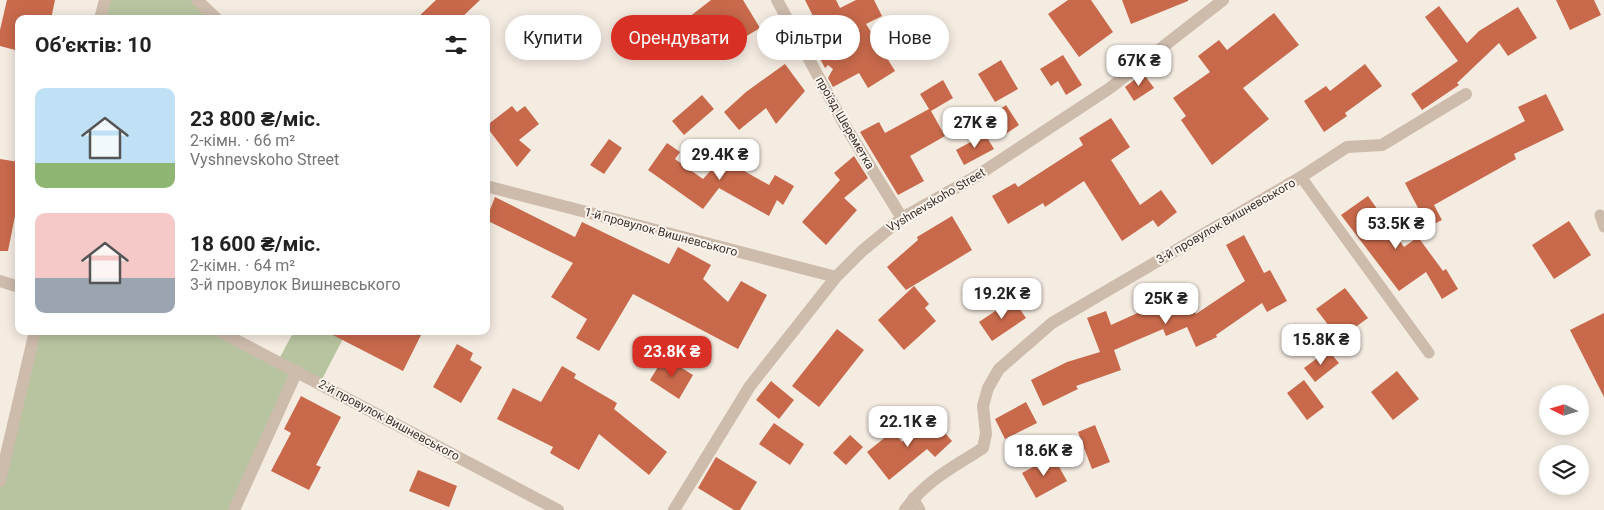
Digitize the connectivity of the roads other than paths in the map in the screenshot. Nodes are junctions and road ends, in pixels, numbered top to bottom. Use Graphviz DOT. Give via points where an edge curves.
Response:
graph roads {
  1 [pos="105,0"];
  2 [pos="197,0"];
  3 [pos="777,0"];
  4 [pos="1223,0"];
  5 [pos="101,15"];
  6 [pos="213,15"];
  7 [pos="1466,94"];
  8 [pos="1301,177"];
  9 [pos="490,187"];
  10 [pos="1600,215"];
  11 [pos="902,218"];
  12 [pos="1604,227"];
  13 [pos="836,277"];
  14 [pos="0,281"];
  15 [pos="15,286"];
  16 [pos="34,335"];
  17 [pos="227,335"];
  18 [pos="1429,354"];
  19 [pos="297,371"];
  20 [pos="0,481"];
  21 [pos="913,498"];
  22 [pos="234,510"];
  23 [pos="558,510"];
  24 [pos="674,510"];
  25 [pos="905,510"];
  26 [pos="920,510"];
  1 -- 5 [label="street"];
  2 -- 6 [label="street"];
  3 -- 11 [label="street, проїзд Шереметка" via="844,124"];
  4 -- 11 [label="street, Vyshnevskoho Street" via="1110,88 975,177"];
  7 -- 8 [label="street, 3-й провулок Вишневського" via="1382,145 1347,147"];
  8 -- 18 [label="lane"];
  8 -- 21 [label="street, 3-й провулок Вишневського" via="1052,323 999,369 988,388 983,406 984,448 946,470"];
  9 -- 13 [label="street, 1-й провулок Вишневського"];
  10 -- 12 [label="lane"];
  11 -- 13 [label="street, Vyshnevskoho Street"];
  13 -- 24 [label="street, Vyshnevskoho Street" via="750,386"];
  14 -- 15 [label="street"];
  16 -- 20 [label="street"];
  17 -- 19 [label="street, 2-й провулок Вишневського"];
  19 -- 22 [label="street"];
  19 -- 23 [label="street, 2-й провулок Вишневського"];
  21 -- 25 [label="street, 3-й провулок Вишневського"];
  21 -- 26 [label="lane"];
}
